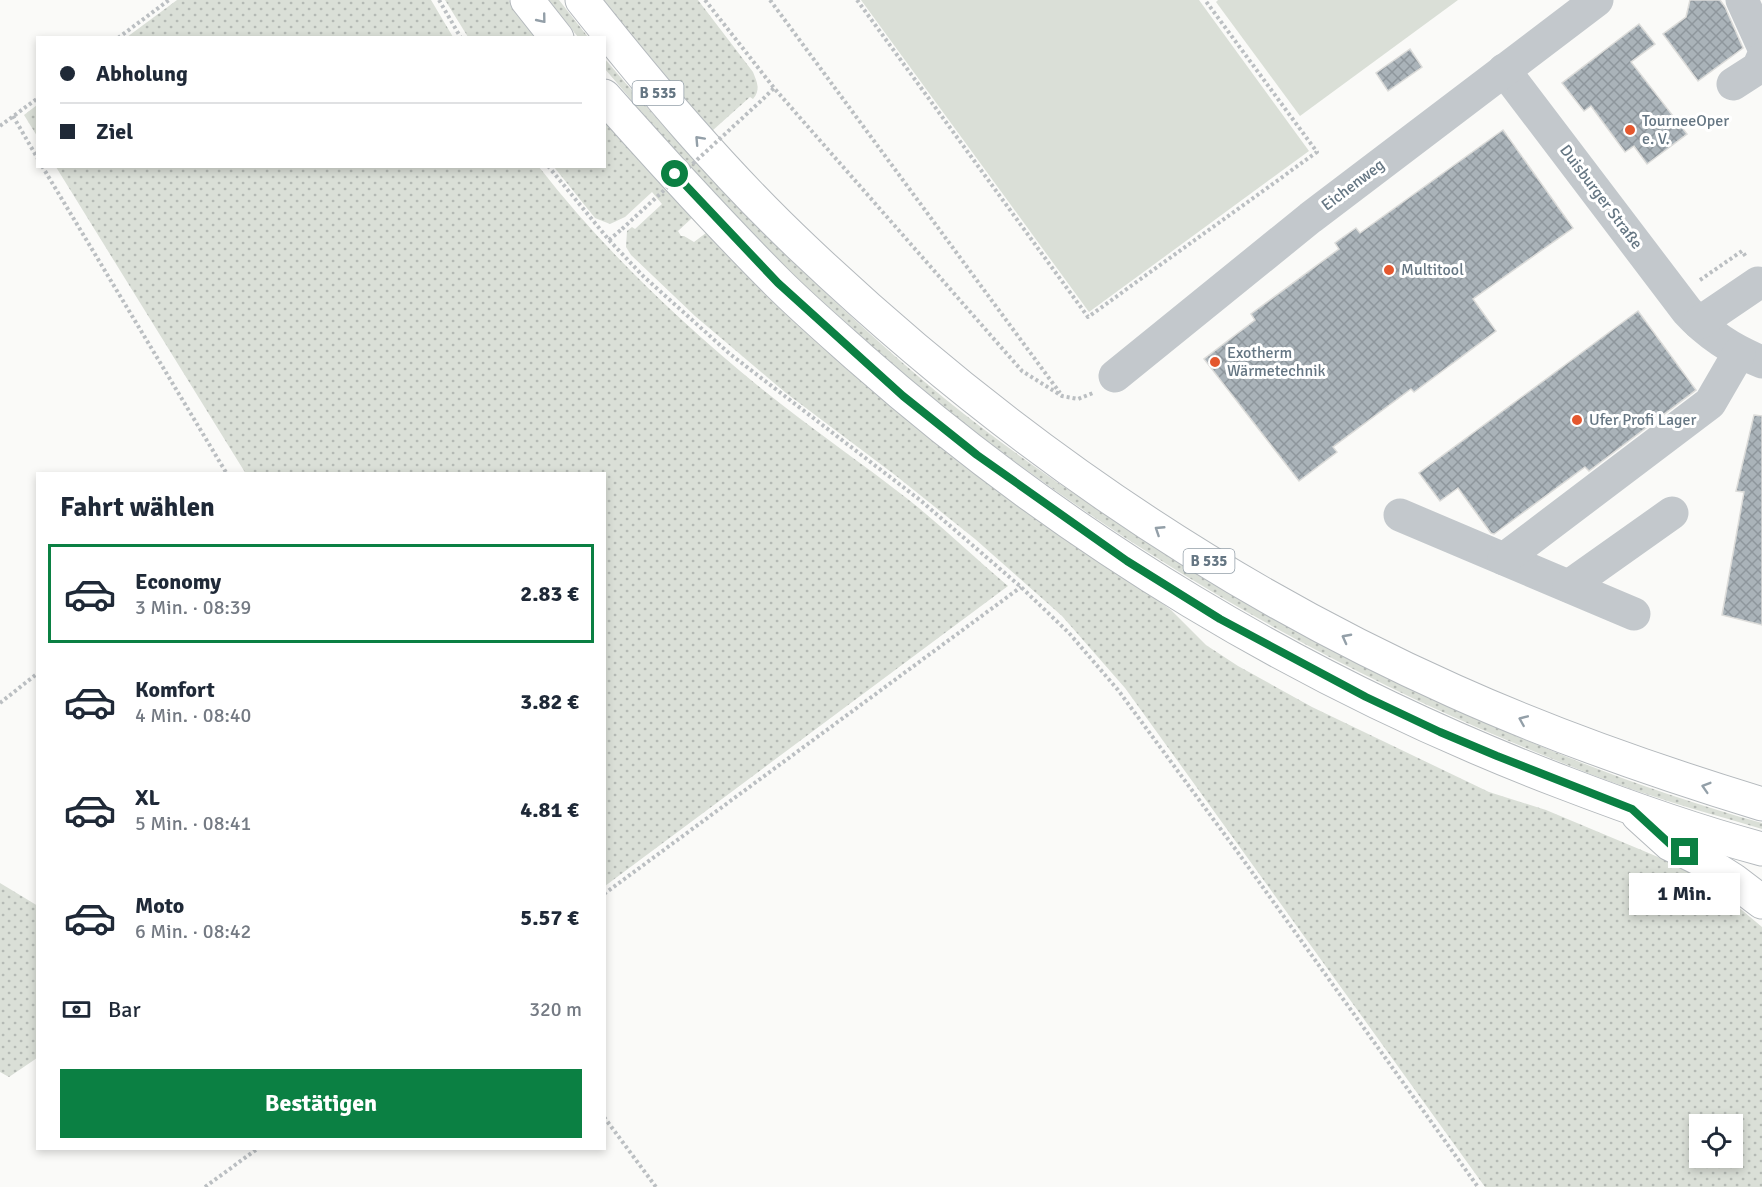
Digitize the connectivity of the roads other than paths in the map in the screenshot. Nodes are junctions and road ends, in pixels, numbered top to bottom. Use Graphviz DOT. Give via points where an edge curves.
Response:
graph roads {
  1 [pos="527,0"];
  2 [pos="582,0"];
  3 [pos="1597,0"];
  4 [pos="1742,0"];
  5 [pos="1559,11"];
  6 [pos="555,36"];
  7 [pos="1762,44"];
  8 [pos="1762,59"];
  9 [pos="1504,70"];
  10 [pos="1733,84"];
  11 [pos="606,98"];
  12 [pos="1758,283"];
  13 [pos="1699,323"];
  14 [pos="1751,358"];
  15 [pos="1115,376"];
  16 [pos="1672,513"];
  17 [pos="1400,515"];
  18 [pos="1504,559"];
  19 [pos="1569,586"];
  20 [pos="1634,614"];
  21 [pos="1762,804"];
  22 [pos="1632,809"];
  23 [pos="1762,849"];
  24 [pos="1762,902"];
  1 -- 6 [label="highway, one-way"];
  21 -- 2 [label="highway, B 535, one-way" via="1588,747 1453,691 1284,605 1086,482 914,350 802,248 685,124"];
  3 -- 5 [label="street, Eichenweg"];
  4 -- 7 [label="street"];
  5 -- 9 [label="street, Eichenweg"];
  8 -- 10 [label="street" via="1758,68"];
  9 -- 13 [label="street, Duisburger Straße"];
  9 -- 15 [label="street, Eichenweg" via="1310,218"];
  11 -- 22 [label="highway, B 535" via="778,283 903,396 1052,510 1220,619 1366,697 1505,760"];
  12 -- 13 [label="street"];
  13 -- 14 [label="street, Duisburger Straße" via="1717,339"];
  14 -- 18 [label="street" via="1710,403"];
  16 -- 19 [label="street"];
  17 -- 18 [label="street"];
  18 -- 19 [label="street"];
  19 -- 20 [label="street"];
  22 -- 23 [label="highway, B 535"];
  22 -- 24 [label="highway" via="1670,844 1716,869"];
}
